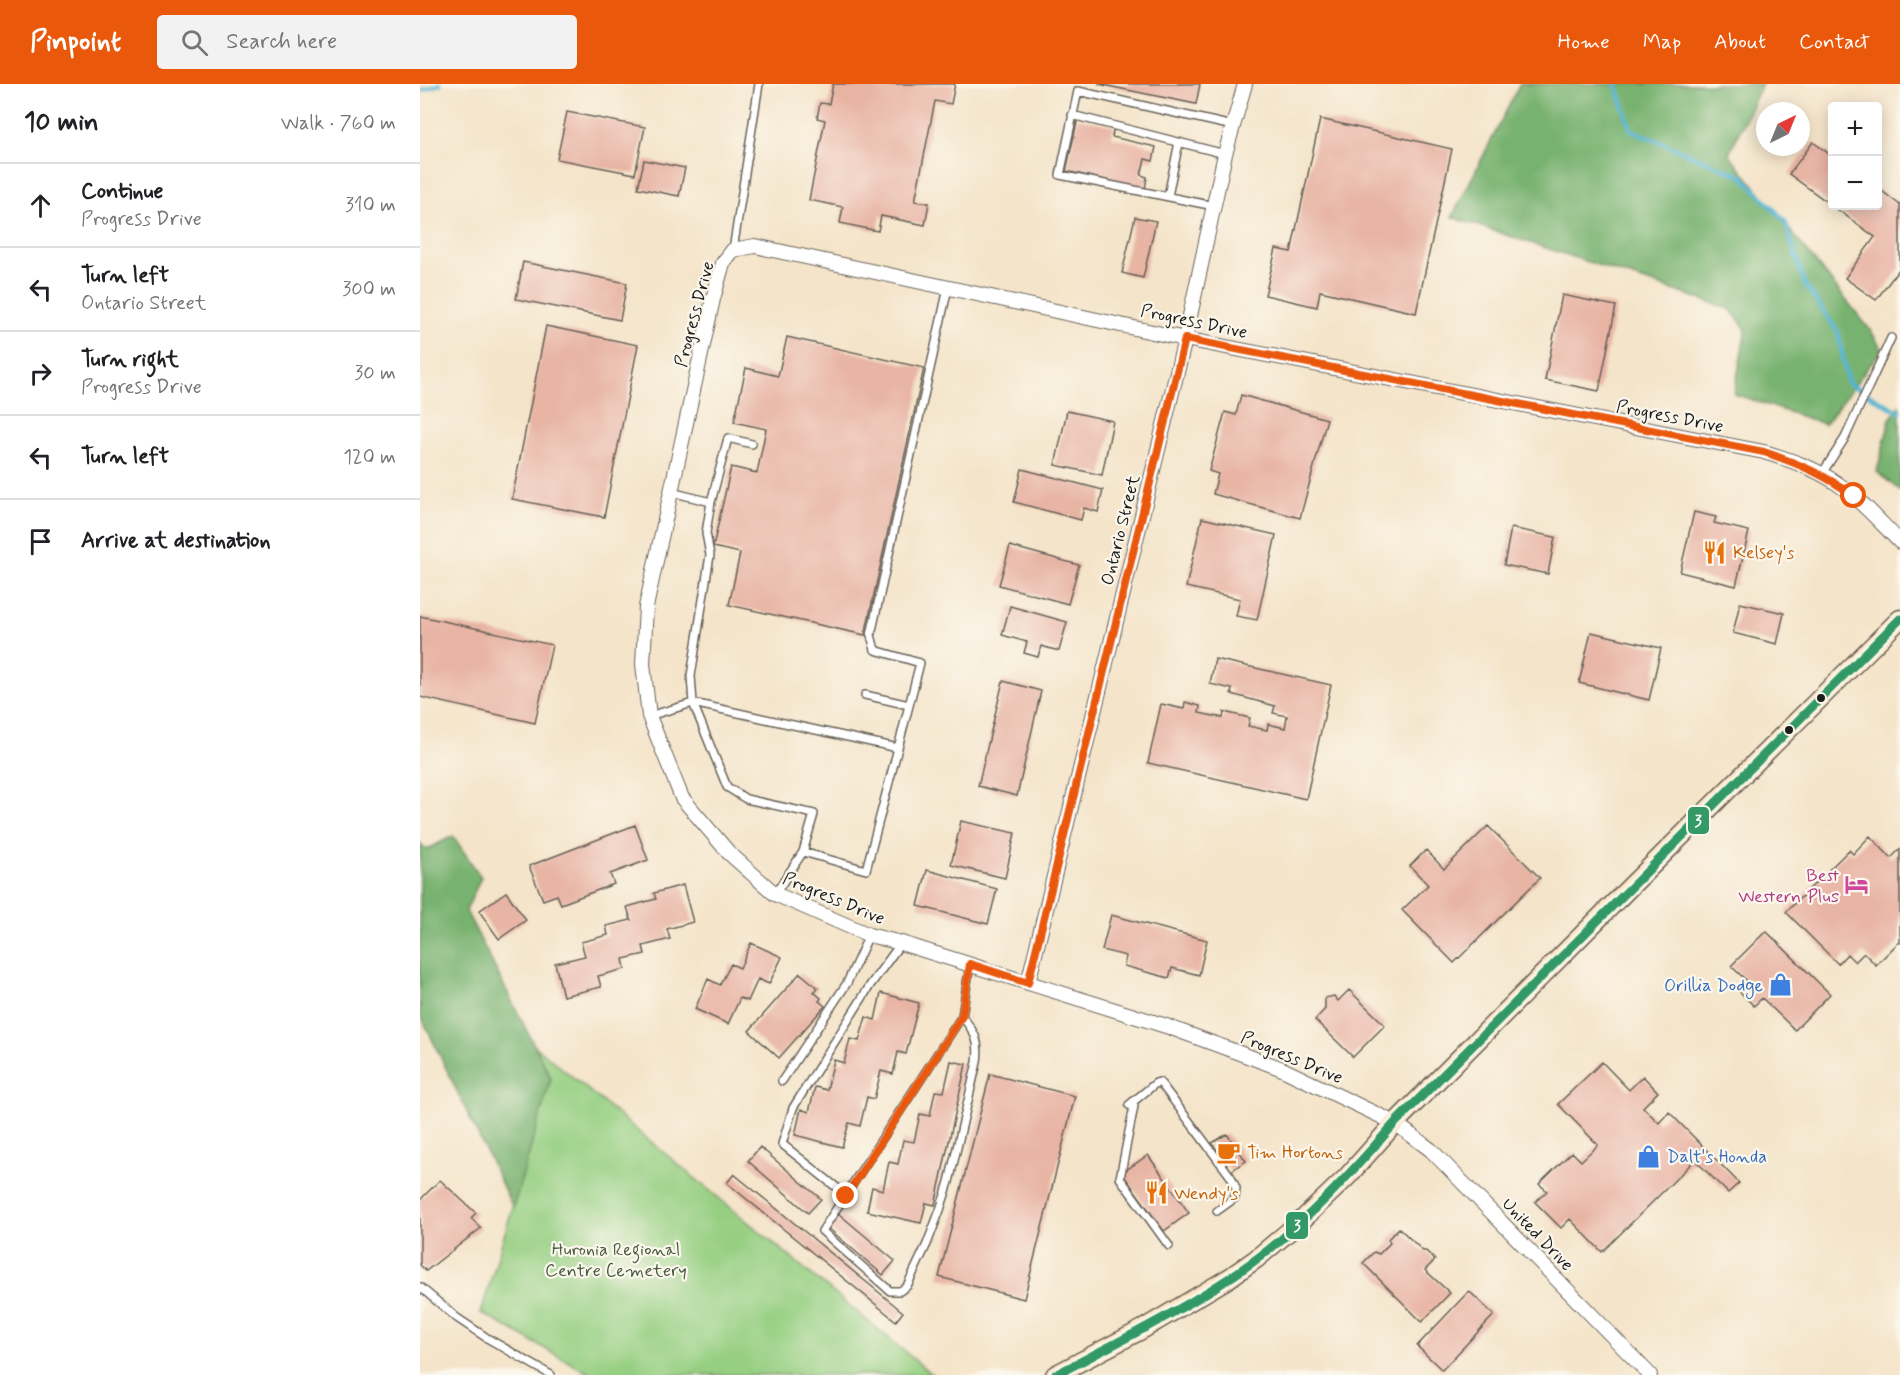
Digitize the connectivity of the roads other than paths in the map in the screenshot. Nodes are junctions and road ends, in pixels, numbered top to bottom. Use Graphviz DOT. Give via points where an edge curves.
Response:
graph roads {
  1 [pos="759,84"];
  2 [pos="1245,84"];
  3 [pos="1072,115"];
  4 [pos="1233,126"];
  5 [pos="1179,142"];
  6 [pos="1225,154"];
  7 [pos="1168,196"];
  8 [pos="1214,206"];
  9 [pos="733,250"];
  10 [pos="948,288"];
  11 [pos="1892,338"];
  12 [pos="1185,339"];
  13 [pos="753,444"];
  14 [pos="1821,475"];
  15 [pos="671,492"];
  16 [pos="711,502"];
  17 [pos="1900,542"];
  18 [pos="1900,619"];
  19 [pos="865,695"];
  20 [pos="693,703"];
  21 [pos="909,705"];
  22 [pos="649,716"];
  23 [pos="898,748"];
  24 [pos="803,852"];
  25 [pos="775,894"];
  26 [pos="869,935"];
  27 [pos="901,943"];
  28 [pos="970,964"];
  29 [pos="1028,983"];
  30 [pos="962,1016"];
  31 [pos="782,1081"];
  32 [pos="1395,1123"];
  33 [pos="846,1196"];
  34 [pos="1217,1211"];
  35 [pos="1169,1246"];
  36 [pos="420,1287"];
  37 [pos="551,1375"];
  38 [pos="1055,1375"];
  39 [pos="1650,1375"];
  1 -- 9 [label="lane"];
  2 -- 4 [label="street, Ontario Street"];
  3 -- 4 [label="lane" via="1078,91"];
  3 -- 5 [label="lane"];
  3 -- 7 [label="lane" via="1060,175"];
  4 -- 6 [label="street, Ontario Street"];
  5 -- 6 [label="lane"];
  5 -- 7 [label="lane"];
  6 -- 8 [label="street, Ontario Street"];
  7 -- 8 [label="lane"];
  8 -- 12 [label="street, Ontario Street"];
  9 -- 10 [label="street, Progress Drive" via="755,246"];
  9 -- 15 [label="street, Progress Drive" via="723,262 713,299"];
  10 -- 12 [label="street, Progress Drive"];
  10 -- 21 [label="lane" via="871,635 875,650 920,663"];
  11 -- 14 [label="lane" via="1845,438"];
  12 -- 14 [label="street, Progress Drive" via="1764,452"];
  12 -- 29 [label="street, Ontario Street"];
  13 -- 16 [label="lane" via="728,438"];
  14 -- 17 [label="street, Progress Drive" via="1854,496"];
  15 -- 16 [label="lane"];
  15 -- 22 [label="street, Progress Drive" via="646,607 643,664"];
  16 -- 20 [label="lane" via="706,533 710,555 691,676"];
  18 -- 32 [label="main road"];
  19 -- 21 [label="lane"];
  20 -- 22 [label="lane"];
  20 -- 23 [label="lane"];
  20 -- 24 [label="lane" via="727,787 746,799 814,814"];
  21 -- 23 [label="lane"];
  22 -- 25 [label="street, Progress Drive" via="682,798 729,853"];
  23 -- 24 [label="lane" via="866,870"];
  24 -- 25 [label="lane"];
  25 -- 26 [label="street, Progress Drive"];
  26 -- 27 [label="street, Progress Drive"];
  26 -- 31 [label="lane" via="847,983"];
  27 -- 28 [label="street, Progress Drive"];
  27 -- 33 [label="lane" via="793,1108 782,1144"];
  28 -- 29 [label="street, Progress Drive"];
  28 -- 30 [label="lane"];
  29 -- 32 [label="street, Progress Drive" via="1166,1026 1280,1068"];
  30 -- 33 [label="lane"];
  30 -- 33 [label="lane" via="975,1033 977,1062 940,1210 907,1286 900,1291 890,1291 822,1231"];
  32 -- 38 [label="main road" via="1333,1191 1256,1259 1172,1312"];
  32 -- 39 [label="street, United Drive" via="1431,1150"];
  34 -- 35 [label="lane" via="1235,1198 1231,1177 1162,1085 1156,1083 1132,1105 1120,1178"];
  36 -- 37 [label="lane" via="487,1338"];
}
